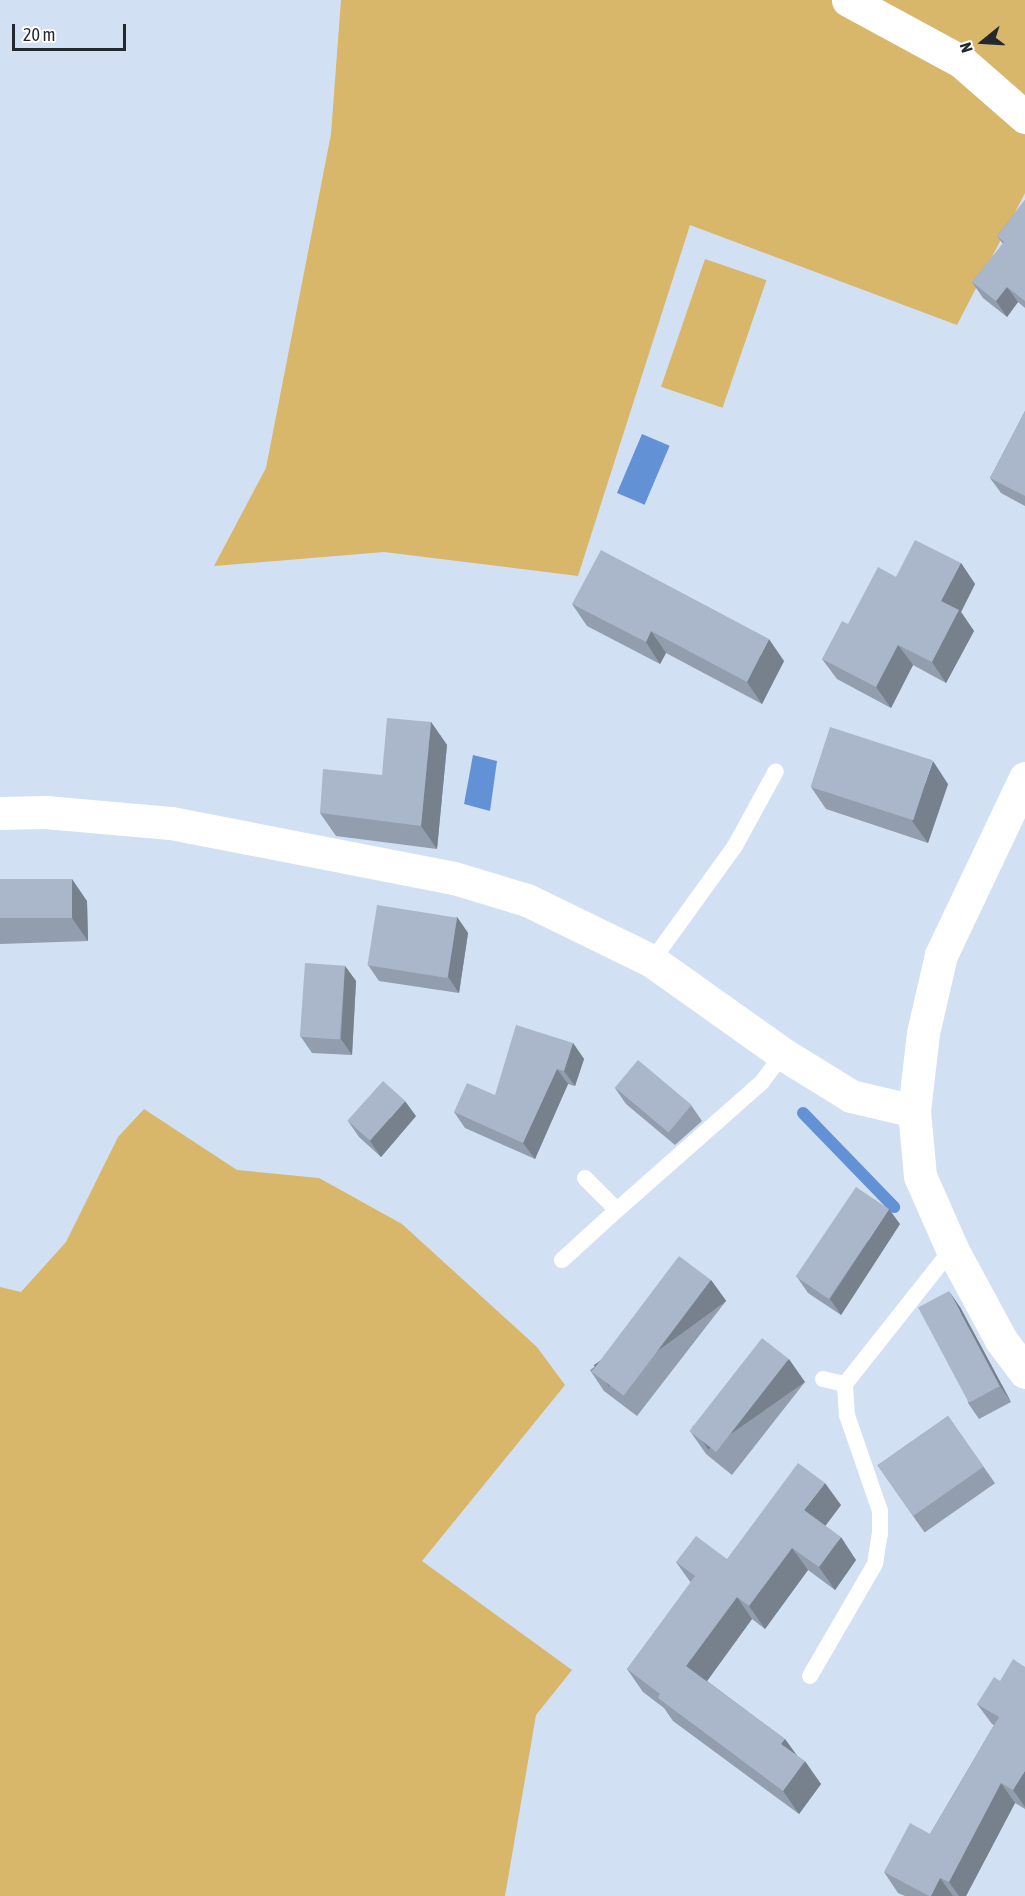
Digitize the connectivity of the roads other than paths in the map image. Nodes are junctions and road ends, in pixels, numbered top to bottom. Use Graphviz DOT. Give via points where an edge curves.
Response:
graph roads {
  1 [pos="848,0"];
  2 [pos="1025,117"];
  3 [pos="777,771"];
  4 [pos="1025,778"];
  5 [pos="0,813"];
  6 [pos="652,962"];
  7 [pos="783,1054"];
  8 [pos="914,1111"];
  9 [pos="585,1178"];
  10 [pos="617,1210"];
  11 [pos="952,1249"];
  12 [pos="562,1260"];
  13 [pos="1025,1372"];
  14 [pos="823,1379"];
  15 [pos="845,1384"];
  16 [pos="810,1676"];
  1 -- 2 [label="street" via="962,62"];
  3 -- 6 [label="lane" via="735,846"];
  4 -- 8 [label="street" via="941,955 923,1033"];
  5 -- 6 [label="street" via="45,812 171,823 454,878 527,900"];
  6 -- 7 [label="street"];
  7 -- 8 [label="street" via="851,1095"];
  7 -- 10 [label="lane" via="762,1082"];
  8 -- 11 [label="street" via="920,1176"];
  9 -- 10 [label="lane"];
  10 -- 12 [label="lane"];
  11 -- 13 [label="street" via="1001,1340"];
  11 -- 15 [label="lane"];
  14 -- 15 [label="lane"];
  15 -- 16 [label="lane" via="848,1414 879,1511 880,1534 875,1564"];
}
